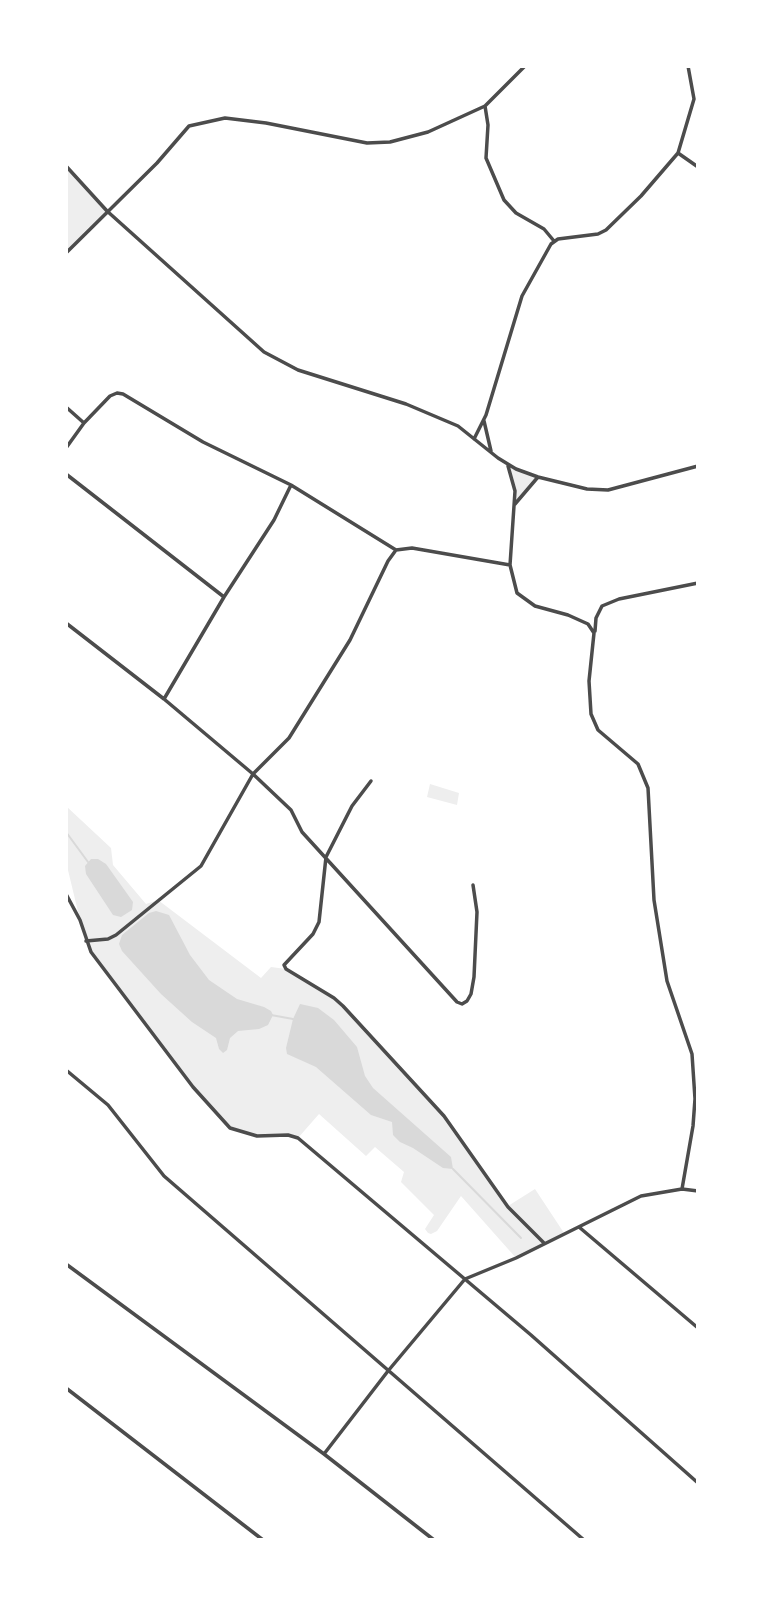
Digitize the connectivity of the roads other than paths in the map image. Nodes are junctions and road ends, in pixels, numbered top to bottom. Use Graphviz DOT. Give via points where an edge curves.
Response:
graph roads {
  1 [pos="524,66"];
  2 [pos="688,66"];
  3 [pos="485,106"];
  4 [pos="678,153"];
  5 [pos="66,166"];
  6 [pos="698,167"];
  7 [pos="107,211"];
  8 [pos="554,241"];
  9 [pos="66,253"];
  10 [pos="66,407"];
  11 [pos="484,419"];
  12 [pos="84,423"];
  13 [pos="474,439"];
  14 [pos="66,448"];
  15 [pos="491,453"];
  16 [pos="507,464"];
  17 [pos="698,466"];
  18 [pos="66,474"];
  19 [pos="538,477"];
  20 [pos="291,485"];
  21 [pos="515,504"];
  22 [pos="396,550"];
  23 [pos="510,565"];
  24 [pos="698,583"];
  25 [pos="224,597"];
  26 [pos="66,623"];
  27 [pos="594,633"];
  28 [pos="164,699"];
  29 [pos="253,774"];
  30 [pos="371,781"];
  31 [pos="326,857"];
  32 [pos="473,885"];
  33 [pos="66,894"];
  34 [pos="86,941"];
  35 [pos="66,1070"];
  36 [pos="696,1100"];
  37 [pos="682,1189"];
  38 [pos="698,1191"];
  39 [pos="578,1226"];
  40 [pos="544,1242"];
  41 [pos="66,1264"];
  42 [pos="465,1279"];
  43 [pos="698,1328"];
  44 [pos="388,1371"];
  45 [pos="66,1388"];
  46 [pos="324,1454"];
  47 [pos="698,1483"];
  48 [pos="263,1539"];
  49 [pos="434,1539"];
  50 [pos="584,1539"];
  1 -- 3 [label="street"];
  2 -- 4 [label="street" via="694,99"];
  3 -- 7 [label="street" via="428,132 390,142 366,143 225,118 206,121 189,126"];
  3 -- 8 [label="street" via="486,158 503,200"];
  4 -- 6 [label="street"];
  4 -- 8 [label="street" via="606,230"];
  5 -- 7 [label="street"];
  7 -- 9 [label="street"];
  7 -- 13 [label="street" via="264,352 298,370 406,404 458,426"];
  8 -- 11 [label="street" via="520,300"];
  10 -- 12 [label="street"];
  11 -- 13 [label="street"];
  11 -- 15 [label="street"];
  12 -- 14 [label="street"];
  12 -- 20 [label="street" via="110,396 123,394 203,442"];
  13 -- 15 [label="street"];
  15 -- 16 [label="street"];
  16 -- 19 [label="street"];
  16 -- 21 [label="street"];
  17 -- 19 [label="street" via="602,491"];
  18 -- 25 [label="street"];
  19 -- 21 [label="street"];
  20 -- 22 [label="street"];
  20 -- 25 [label="street"];
  21 -- 23 [label="street"];
  22 -- 23 [label="street" via="412,548"];
  22 -- 29 [label="street" via="349,640 289,738"];
  23 -- 27 [label="street" via="517,593 535,606 588,624"];
  24 -- 27 [label="street" via="602,606"];
  25 -- 28 [label="street"];
  26 -- 28 [label="street"];
  27 -- 36 [label="street" via="591,714 598,730 638,764 648,788 654,900 667,981 692,1054"];
  28 -- 29 [label="street"];
  29 -- 31 [label="street" via="290,810 302,832"];
  29 -- 34 [label="street" via="201,866 116,935"];
  30 -- 31 [label="street" via="352,806"];
  31 -- 32 [label="street" via="462,1004 471,994 474,977 477,912"];
  31 -- 40 [label="street" via="318,922 313,934 287,959 286,969 344,1006 444,1116 508,1207"];
  33 -- 34 [label="street"];
  34 -- 42 [label="street" via="193,1087 230,1128 257,1136 298,1138"];
  35 -- 44 [label="street" via="108,1105 164,1177"];
  36 -- 37 [label="street"];
  37 -- 38 [label="street"];
  37 -- 39 [label="street" via="641,1196"];
  39 -- 40 [label="street"];
  39 -- 43 [label="street"];
  40 -- 42 [label="street"];
  41 -- 46 [label="street"];
  42 -- 44 [label="street"];
  42 -- 47 [label="street"];
  44 -- 46 [label="street"];
  44 -- 50 [label="street"];
  45 -- 48 [label="street"];
  46 -- 49 [label="street"];
}
